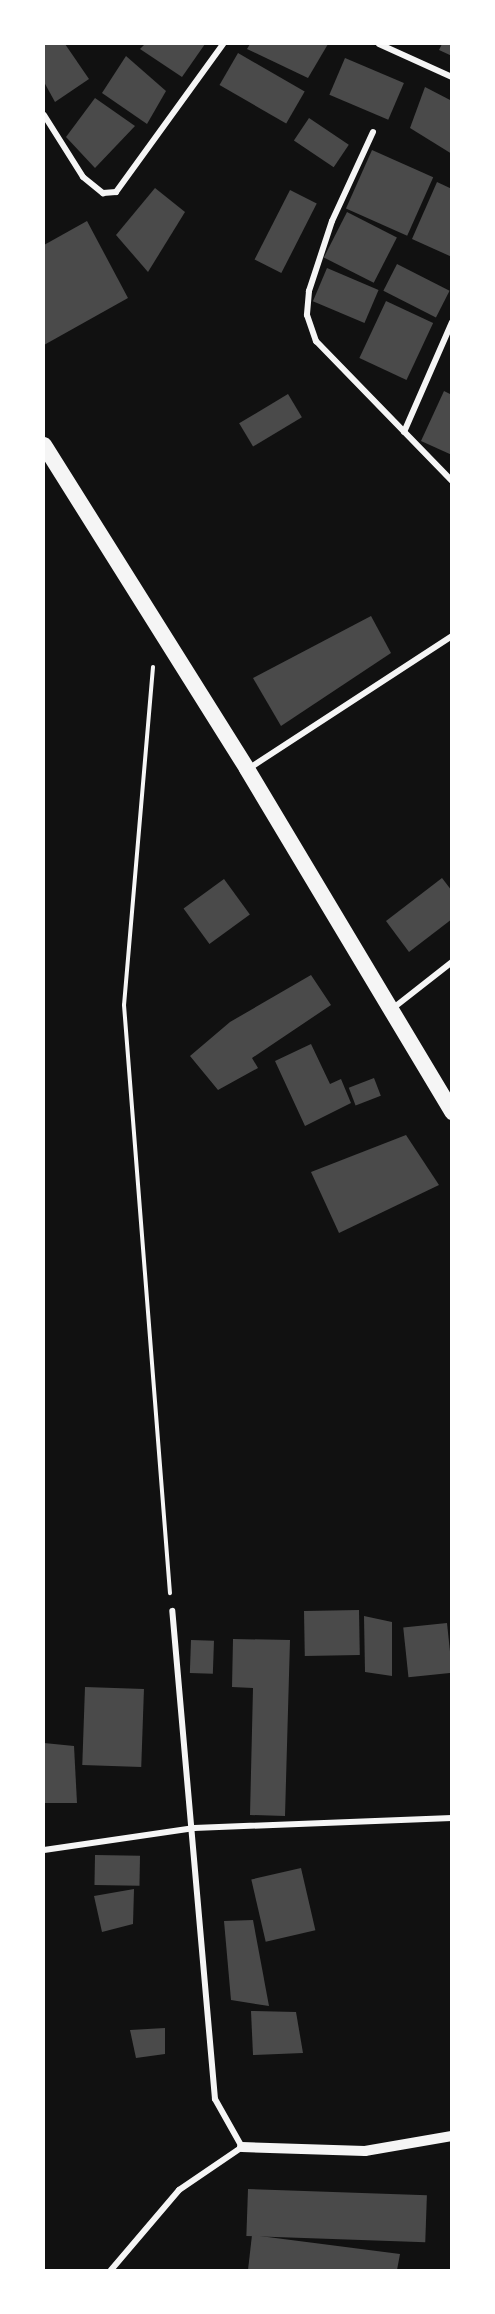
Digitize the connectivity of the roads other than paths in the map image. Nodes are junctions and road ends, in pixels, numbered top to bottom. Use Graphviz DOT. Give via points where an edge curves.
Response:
graph roads {
  1 [pos="223,44"];
  2 [pos="379,44"];
  3 [pos="452,77"];
  4 [pos="44,115"];
  5 [pos="373,132"];
  6 [pos="452,322"];
  7 [pos="404,432"];
  8 [pos="44,445"];
  9 [pos="452,481"];
  10 [pos="452,636"];
  11 [pos="247,769"];
  12 [pos="452,962"];
  13 [pos="389,1011"];
  14 [pos="452,1112"];
  15 [pos="172,1611"];
  16 [pos="452,1818"];
  17 [pos="194,1828"];
  18 [pos="44,1850"];
  19 [pos="452,2136"];
  20 [pos="242,2147"];
  21 [pos="111,2271"];
  1 -- 4 [label="street" via="116,192 103,193 83,177"];
  2 -- 3 [label="street"];
  5 -- 7 [label="street" via="332,221 309,291 307,315 316,341"];
  6 -- 7 [label="street"];
  7 -- 9 [label="street"];
  8 -- 11 [label="highway"];
  10 -- 11 [label="street"];
  11 -- 13 [label="highway"];
  12 -- 13 [label="street"];
  13 -- 14 [label="highway"];
  15 -- 17 [label="street"];
  16 -- 17 [label="street"];
  17 -- 18 [label="street"];
  17 -- 20 [label="street" via="214,2099"];
  19 -- 20 [label="street" via="365,2151"];
  20 -- 21 [label="street" via="179,2190"];
}
